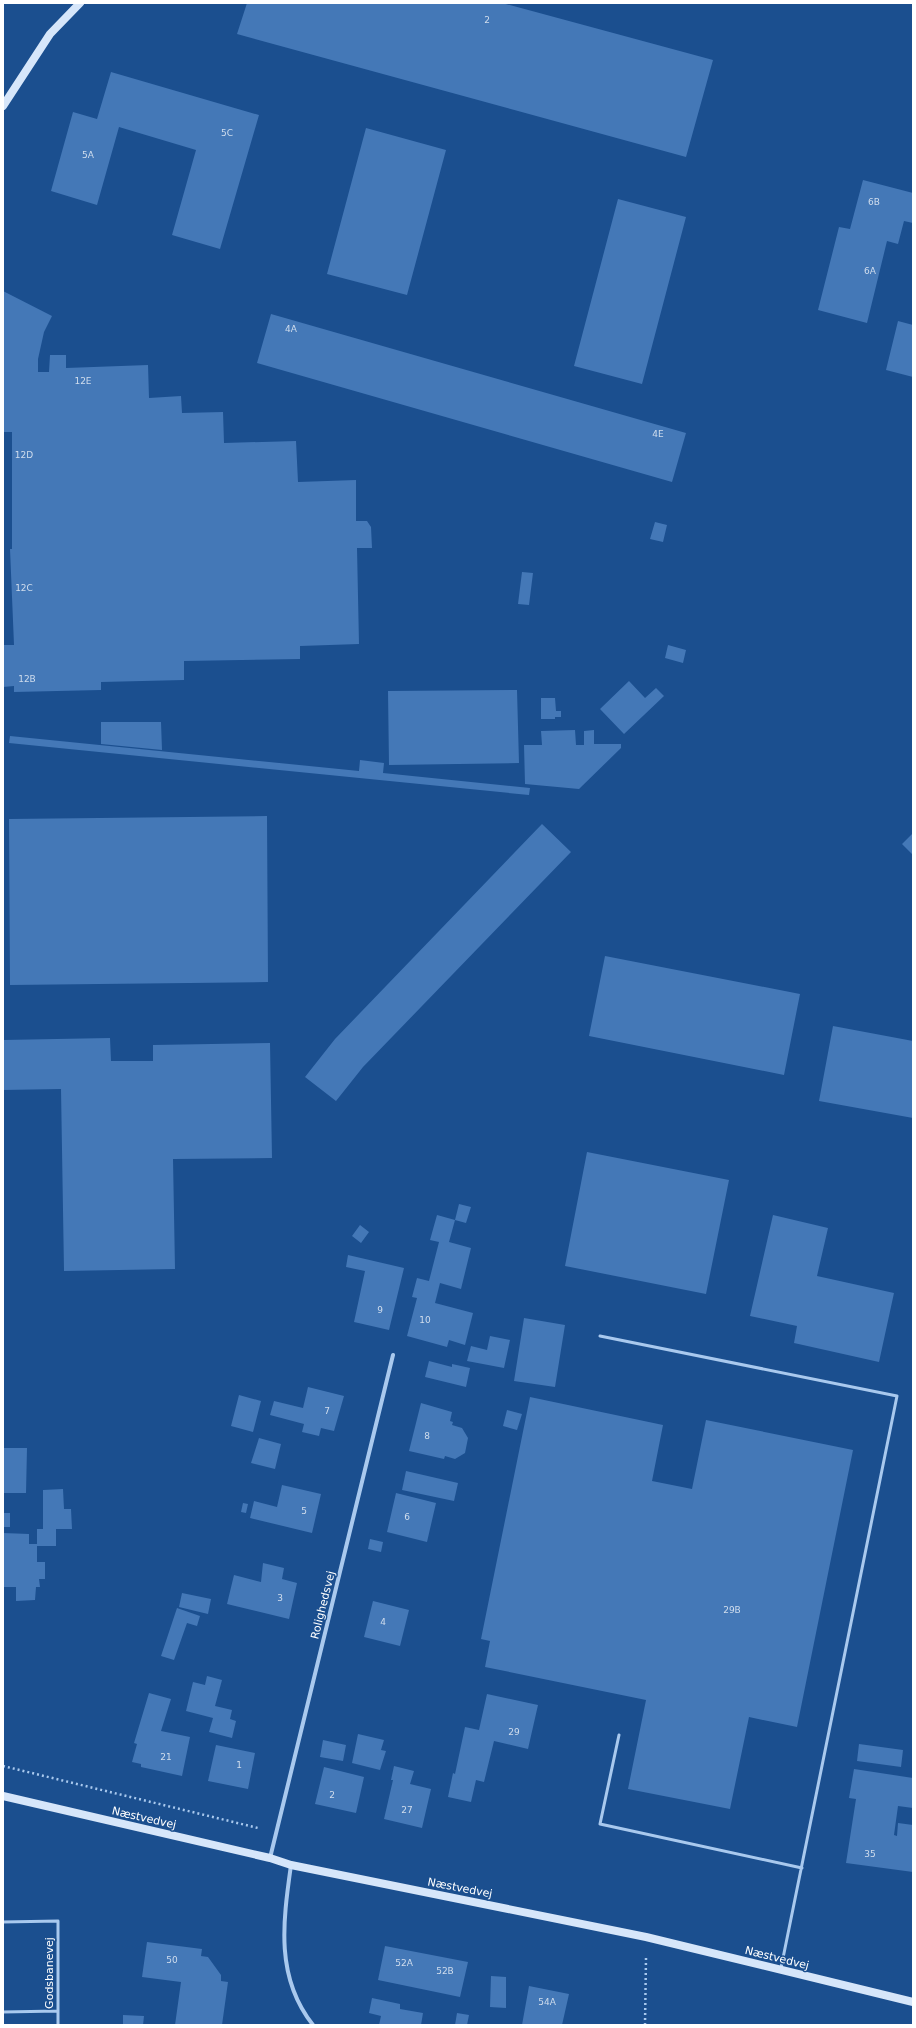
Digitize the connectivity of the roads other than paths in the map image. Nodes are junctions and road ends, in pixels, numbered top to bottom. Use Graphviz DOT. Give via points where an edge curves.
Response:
graph roads {
  1 [pos="80,3"];
  2 [pos="3,106"];
  3 [pos="600,1336"];
  4 [pos="393,1355"];
  5 [pos="619,1735"];
  6 [pos="3,1796"];
  7 [pos="270,1858"];
  8 [pos="291,1865"];
  9 [pos="802,1868"];
  10 [pos="3,1922"];
  11 [pos="781,1970"];
  12 [pos="913,2002"];
  13 [pos="58,2011"];
  14 [pos="3,2012"];
  15 [pos="58,2025"];
  16 [pos="313,2025"];
  1 -- 2 [label="main road" via="50,34"];
  3 -- 9 [label="lane" via="897,1396"];
  4 -- 7 [label="street, Rolighedsvej"];
  5 -- 9 [label="lane" via="600,1824"];
  6 -- 7 [label="main road, Næstvedvej"];
  7 -- 8 [label="main road, Næstvedvej"];
  8 -- 11 [label="main road, Næstvedvej" via="646,1937"];
  8 -- 16 [label="street" via="284,1914 285,1963 303,2012"];
  9 -- 11 [label="lane"];
  10 -- 13 [label="lane, Godsbanevej" via="58,1921"];
  11 -- 12 [label="main road, Næstvedvej"];
  13 -- 14 [label="lane"];
  13 -- 15 [label="lane, Godsbanevej"];
}
